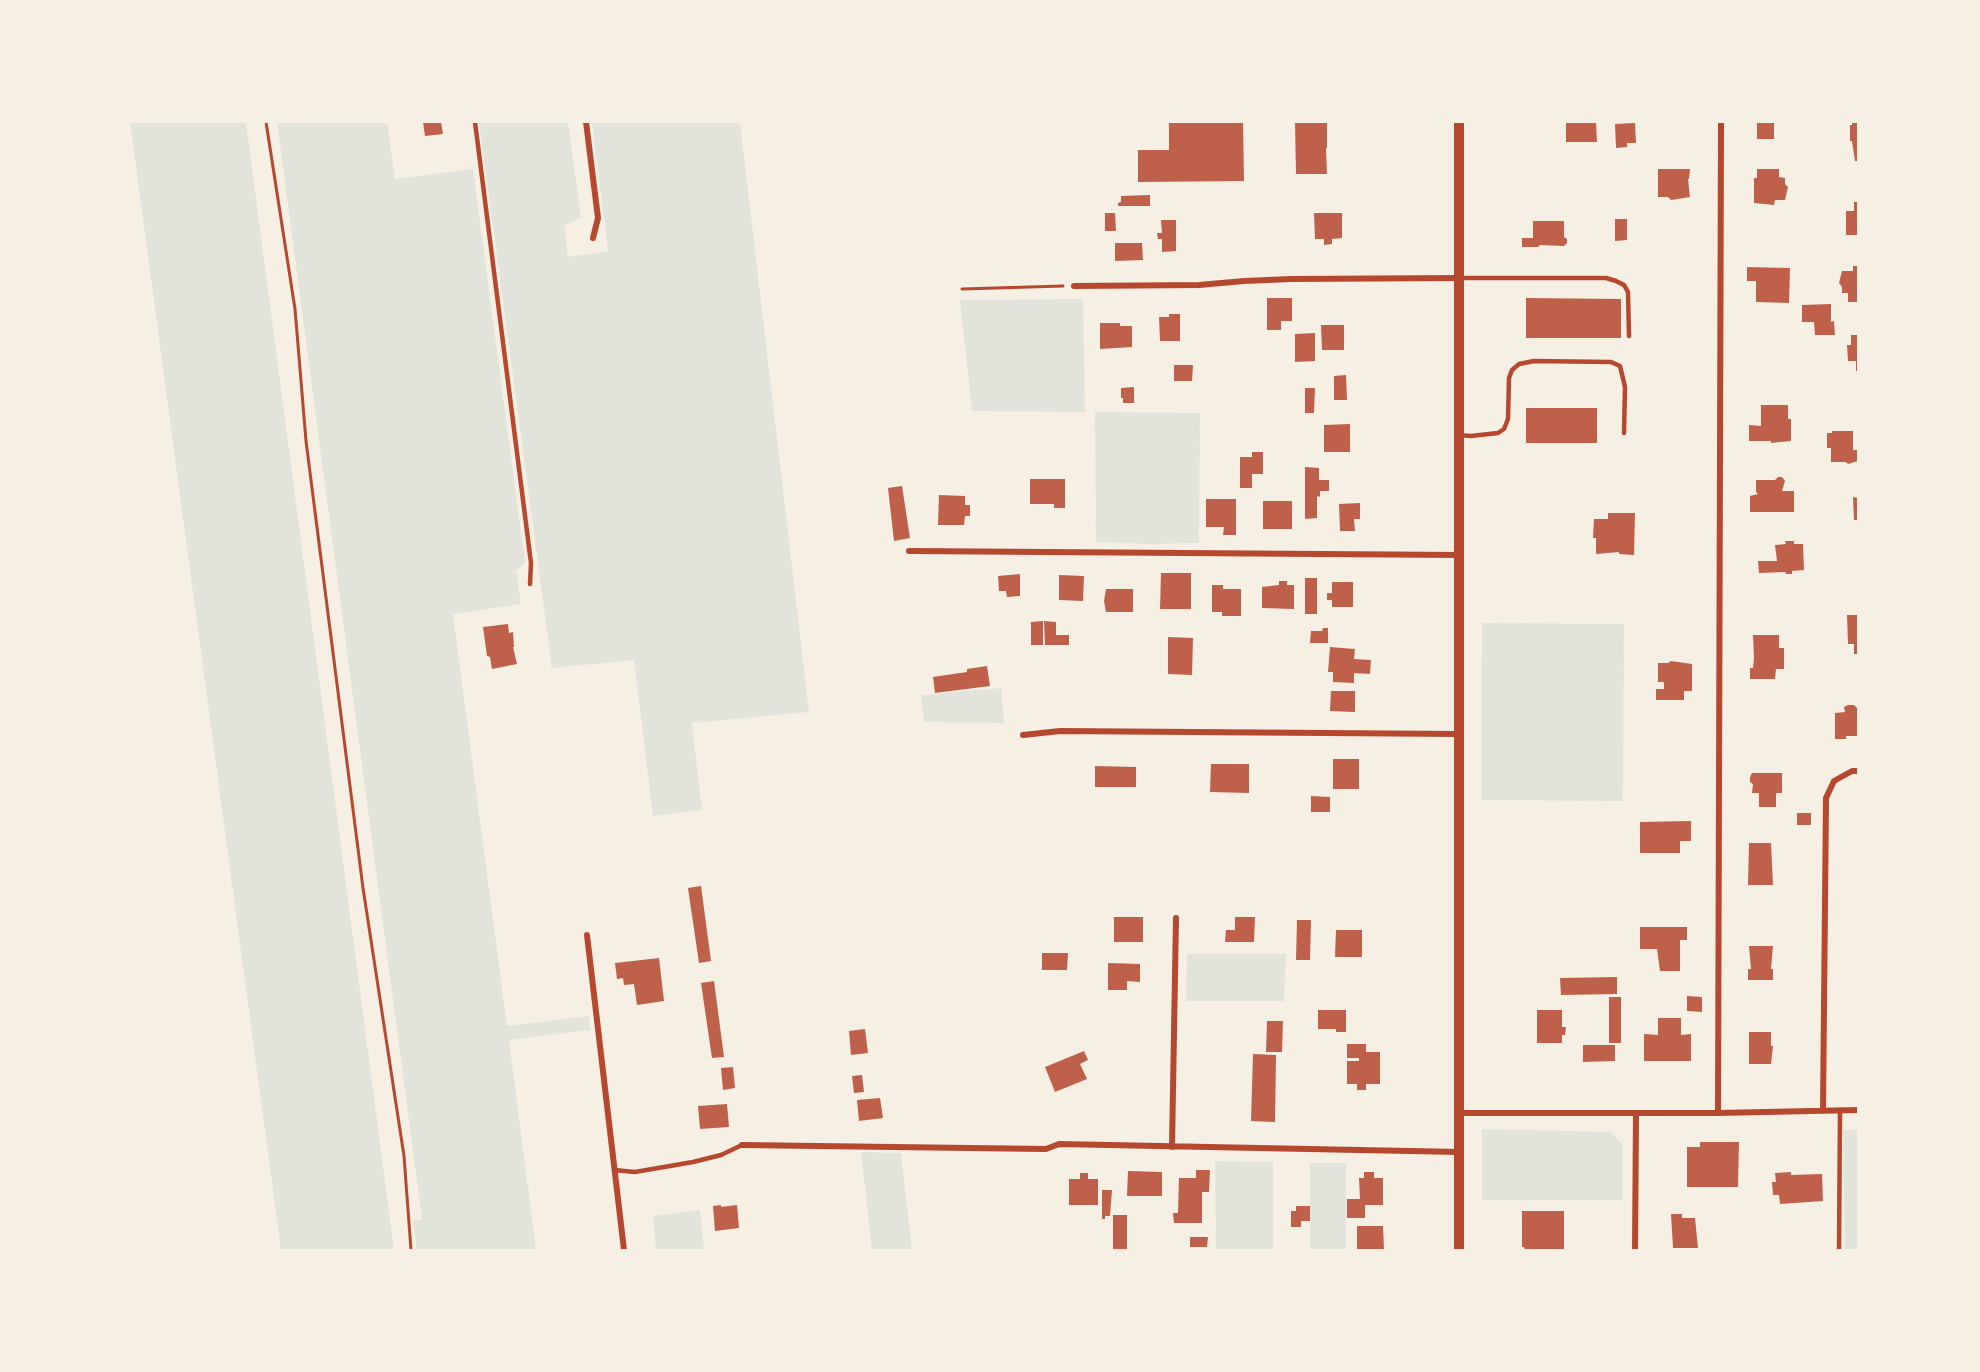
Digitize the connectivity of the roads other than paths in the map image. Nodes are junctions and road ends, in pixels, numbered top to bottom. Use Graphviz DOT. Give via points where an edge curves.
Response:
graph roads {
  1 [pos="475,122"];
  2 [pos="586,122"];
  3 [pos="1459,122"];
  4 [pos="1721,122"];
  5 [pos="593,238"];
  6 [pos="1459,278"];
  7 [pos="1074,286"];
  8 [pos="1629,336"];
  9 [pos="1624,433"];
  10 [pos="1459,435"];
  11 [pos="909,551"];
  12 [pos="1459,555"];
  13 [pos="530,584"];
  14 [pos="1458,734"];
  15 [pos="1023,735"];
  16 [pos="1858,771"];
  17 [pos="1176,918"];
  18 [pos="587,935"];
  19 [pos="1823,1110"];
  20 [pos="1840,1110"];
  21 [pos="1858,1110"];
  22 [pos="1459,1113"];
  23 [pos="1636,1113"];
  24 [pos="1718,1113"];
  25 [pos="742,1145"];
  26 [pos="1172,1147"];
  27 [pos="1459,1152"];
  28 [pos="614,1170"];
  29 [pos="624,1251"];
  30 [pos="1459,1251"];
  31 [pos="1635,1251"];
  32 [pos="1839,1251"];
  1 -- 13 [label="lane" via="531,563"];
  2 -- 5 [label="street" via="598,218"];
  3 -- 6 [label="street"];
  4 -- 24 [label="street"];
  6 -- 7 [label="street"];
  6 -- 8 [label="lane" via="1616,281 1628,292"];
  6 -- 10 [label="street"];
  9 -- 10 [label="lane" via="1625,387 1620,366 1611,362 1534,361 1512,370 1504,429 1498,433"];
  10 -- 12 [label="street"];
  11 -- 12 [label="street"];
  12 -- 14 [label="street"];
  14 -- 15 [label="street" via="1060,731"];
  14 -- 22 [label="street"];
  16 -- 19 [label="street" via="1834,781 1826,798"];
  17 -- 26 [label="street"];
  18 -- 28 [label="street"];
  19 -- 20 [label="street"];
  19 -- 24 [label="street"];
  20 -- 21 [label="street"];
  20 -- 32 [label="lane"];
  22 -- 23 [label="street"];
  22 -- 27 [label="street"];
  23 -- 24 [label="street"];
  23 -- 31 [label="street"];
  25 -- 26 [label="street"];
  25 -- 28 [label="lane" via="693,1162 635,1172"];
  26 -- 27 [label="street"];
  27 -- 30 [label="street"];
  28 -- 29 [label="street"];
}
